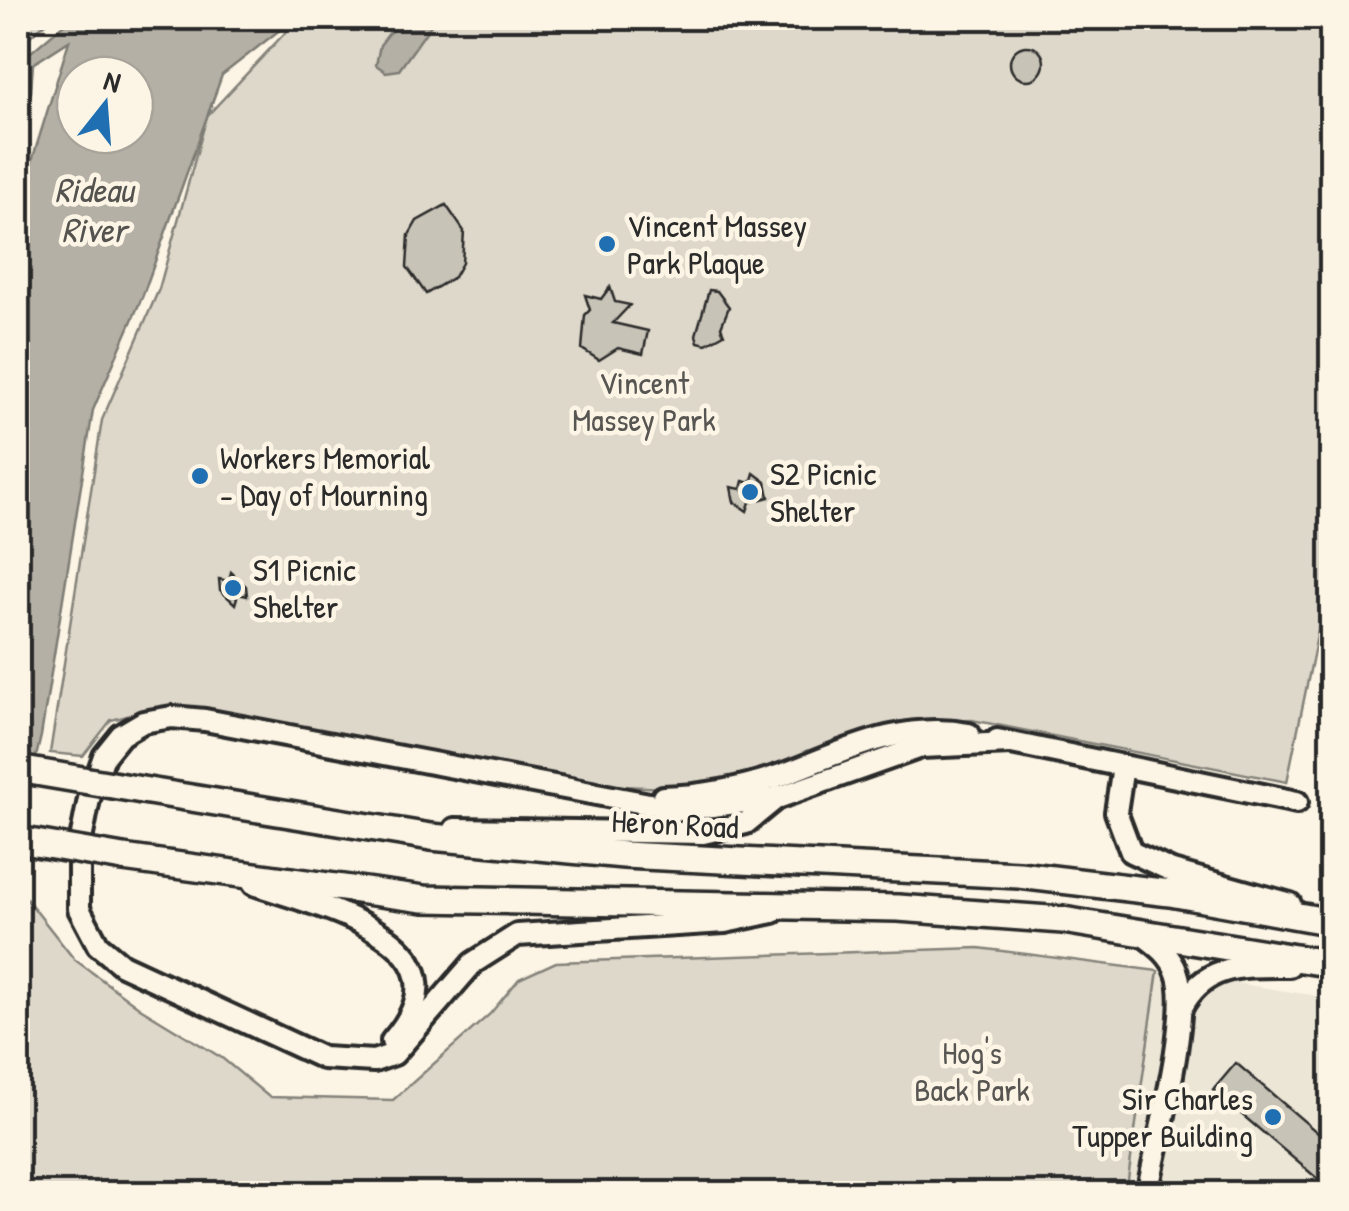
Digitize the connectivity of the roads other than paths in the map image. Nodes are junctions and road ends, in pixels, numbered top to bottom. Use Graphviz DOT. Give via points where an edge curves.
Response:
graph roads {
  1 [pos="1010,742"];
  2 [pos="822,758"];
  3 [pos="1123,766"];
  4 [pos="18,770"];
  5 [pos="602,797"];
  6 [pos="777,798"];
  7 [pos="1298,802"];
  8 [pos="356,827"];
  9 [pos="18,840"];
  10 [pos="220,872"];
  11 [pos="795,908"];
  12 [pos="1332,919"];
  13 [pos="1136,930"];
  14 [pos="1332,965"];
  15 [pos="1180,1011"];
  16 [pos="360,1060"];
  17 [pos="1147,1194"];
  1 -- 2 [label="lane" via="940,730 866,741"];
  1 -- 3 [label="lane"];
  1 -- 6 [label="lane" via="905,751"];
  2 -- 5 [label="lane" via="730,790"];
  2 -- 6 [label="lane"];
  3 -- 7 [label="lane" via="1214,775 1224,790"];
  3 -- 12 [label="lane" via="1116,812 1126,846 1141,859"];
  4 -- 8 [label="main road, Heron Road, bridge"];
  5 -- 6 [label="lane" via="682,810"];
  5 -- 16 [label="lane" via="188,717 143,722 112,744 89,798 76,879 79,909 98,945 134,971 289,1044 334,1061"];
  6 -- 8 [label="lane" via="746,823 703,833"];
  8 -- 12 [label="main road, Heron Road" via="624,855 1019,875"];
  9 -- 10 [label="main road, bridge"];
  10 -- 11 [label="main road" via="441,900"];
  10 -- 16 [label="lane" via="368,924 406,955 416,978 408,1019 391,1042"];
  11 -- 13 [label="main road" via="952,911"];
  11 -- 16 [label="lane" via="726,922 517,935 473,963 402,1047 384,1058"];
  13 -- 14 [label="main road"];
  13 -- 15 [label="lane" via="1174,965"];
  14 -- 15 [label="lane" via="1229,968 1200,982"];
  15 -- 17 [label="lane"];
}
